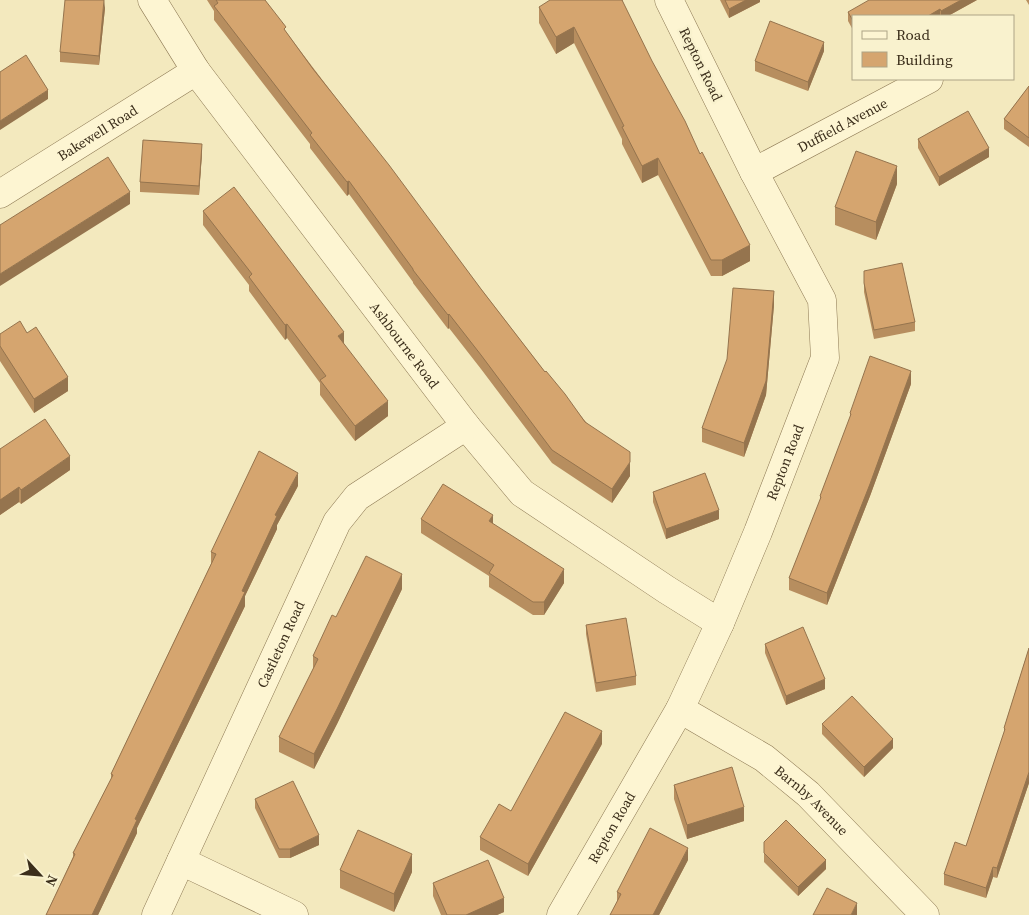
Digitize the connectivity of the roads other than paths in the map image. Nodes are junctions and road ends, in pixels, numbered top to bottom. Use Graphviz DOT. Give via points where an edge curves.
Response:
graph roads {
  1 [pos="152,0"];
  2 [pos="669,0"];
  3 [pos="196,71"];
  4 [pos="927,80"];
  5 [pos="754,172"];
  6 [pos="0,194"];
  7 [pos="466,426"];
  8 [pos="720,623"];
  9 [pos="680,708"];
  10 [pos="181,861"];
  11 [pos="156,915"];
  12 [pos="294,915"];
  13 [pos="561,915"];
  14 [pos="925,915"];
  1 -- 3 [label="street, Ashbourne Road"];
  2 -- 5 [label="street, Repton Road"];
  3 -- 6 [label="street, Bakewell Road"];
  3 -- 7 [label="street, Ashbourne Road"];
  4 -- 5 [label="street, Duffield Avenue"];
  5 -- 8 [label="street, Repton Road" via="822,300 825,358"];
  7 -- 8 [label="street, Ashbourne Road" via="522,492"];
  7 -- 10 [label="street, Castleton Road" via="357,497 337,522"];
  8 -- 9 [label="street, Repton Road"];
  9 -- 13 [label="street, Repton Road"];
  9 -- 14 [label="street, Barnby Avenue" via="764,758 808,794"];
  10 -- 11 [label="street, Castleton Road"];
  10 -- 12 [label="street"];
}
